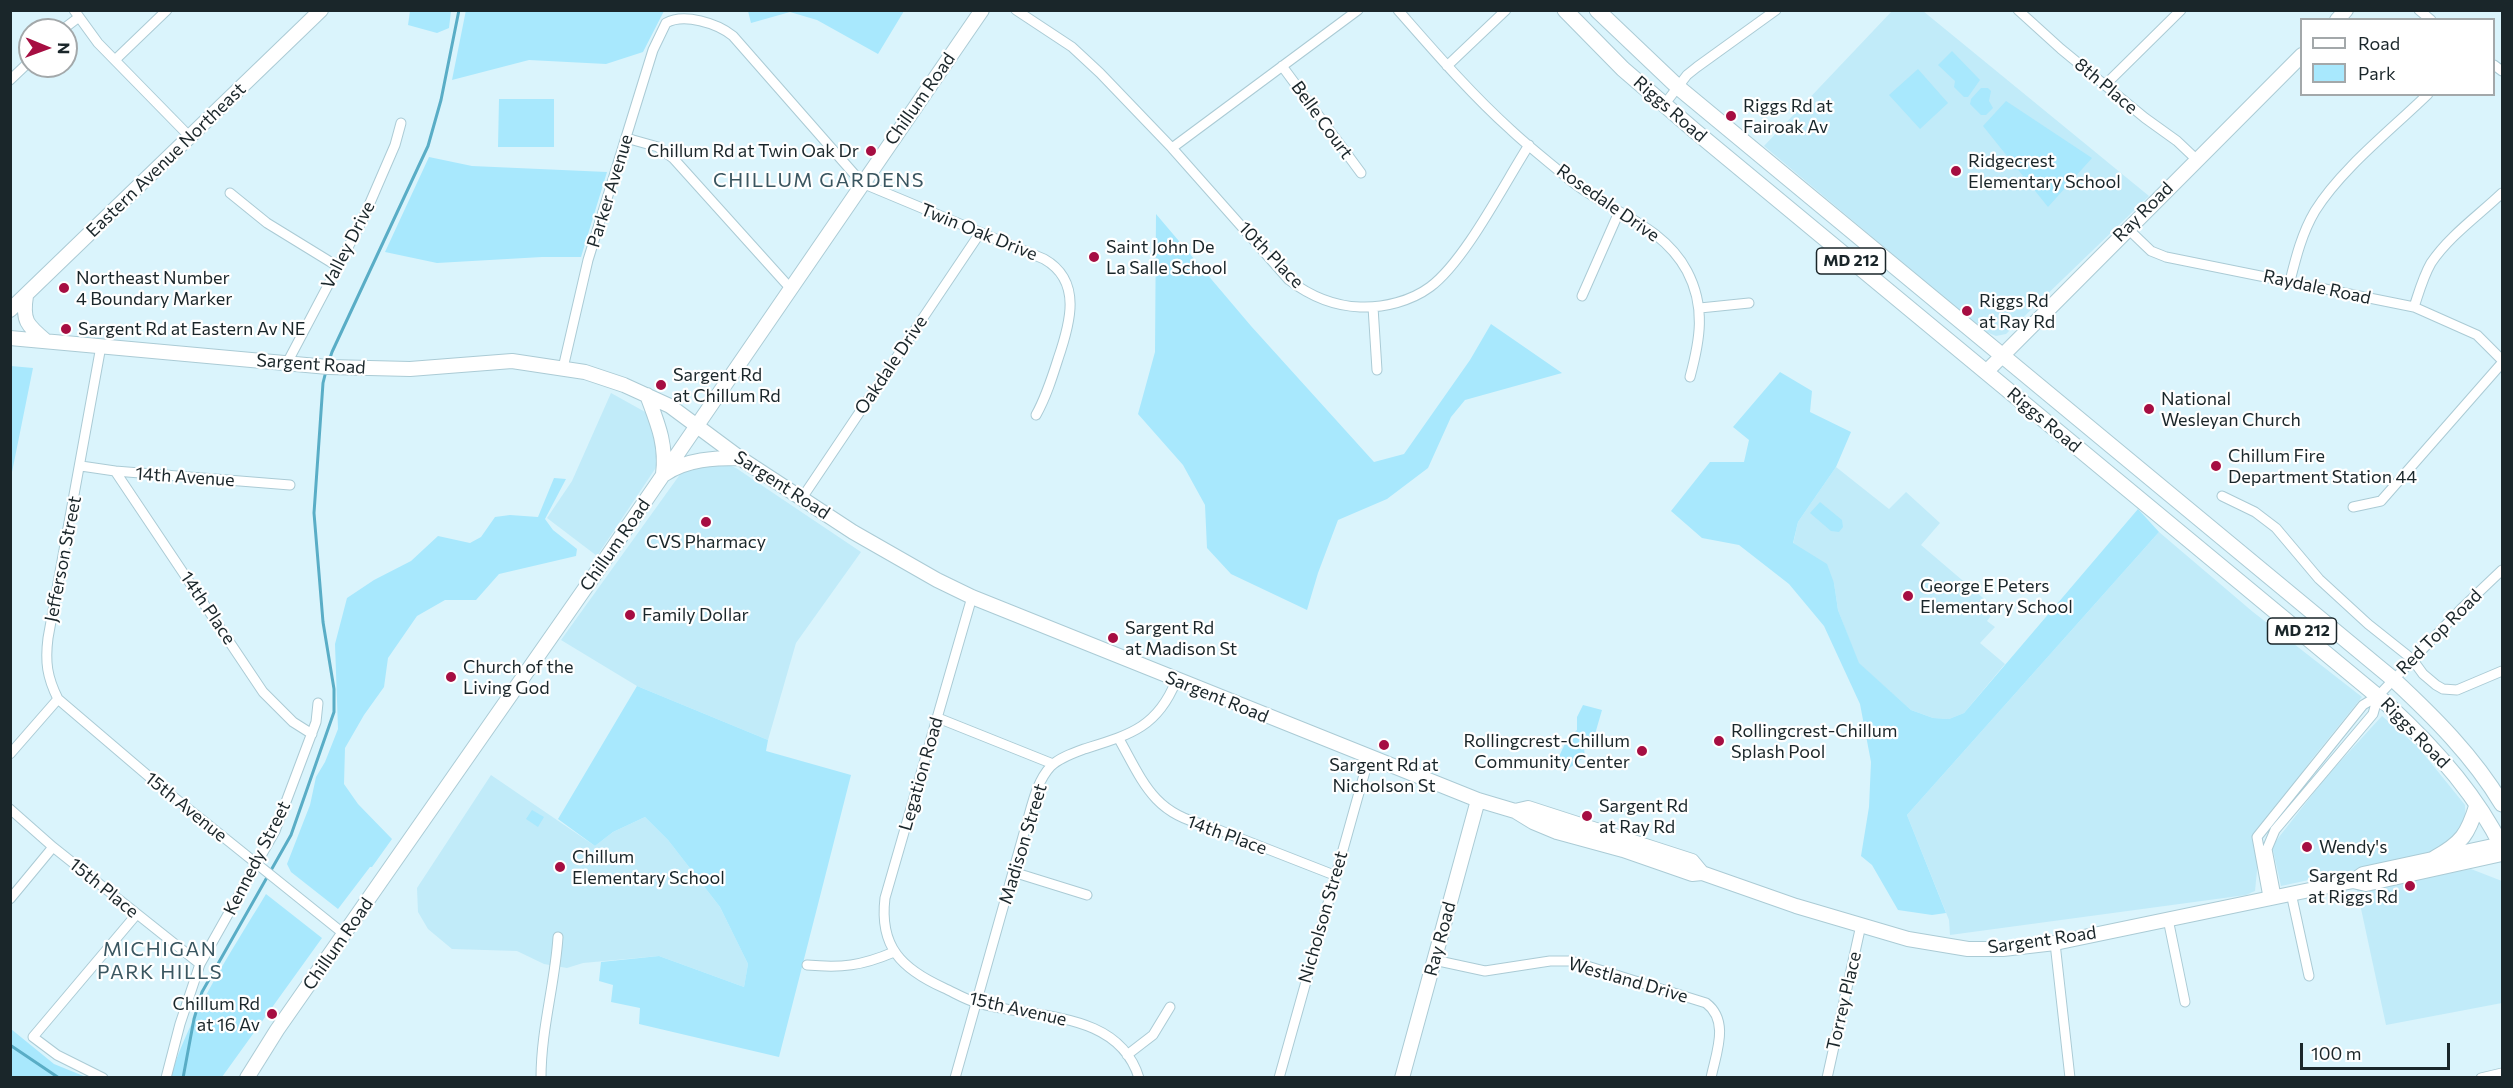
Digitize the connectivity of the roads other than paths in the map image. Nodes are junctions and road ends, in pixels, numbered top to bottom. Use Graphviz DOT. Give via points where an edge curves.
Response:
graph roads {
  1 [pos="167,10"];
  2 [pos="982,10"];
  3 [pos="1016,10"];
  4 [pos="1358,10"];
  5 [pos="1398,10"];
  6 [pos="1506,10"];
  7 [pos="1565,10"];
  8 [pos="1597,10"];
  9 [pos="2019,10"];
  10 [pos="2181,10"];
  11 [pos="318,12"];
  12 [pos="1771,12"];
  13 [pos="76,14"];
  14 [pos="672,20"];
  15 [pos="2300,56"];
  16 [pos="115,60"];
  17 [pos="1282,66"];
  18 [pos="1447,66"];
  19 [pos="2106,84"];
  20 [pos="1678,88"];
  21 [pos="2426,96"];
  22 [pos="1664,105"];
  23 [pos="401,123"];
  24 [pos="190,137"];
  25 [pos="627,138"];
  26 [pos="1528,145"];
  27 [pos="1172,148"];
  28 [pos="2196,159"];
  29 [pos="1361,173"];
  30 [pos="862,183"];
  31 [pos="230,193"];
  32 [pos="2502,193"];
  33 [pos="1619,213"];
  34 [pos="2127,228"];
  35 [pos="980,233"];
  36 [pos="337,266"];
  37 [pos="2290,281"];
  38 [pos="791,289"];
  39 [pos="26,296"];
  40 [pos="1582,296"];
  41 [pos="1749,303"];
  42 [pos="1373,308"];
  43 [pos="1700,308"];
  44 [pos="2414,308"];
  45 [pos="10,310"];
  46 [pos="10,338"];
  47 [pos="46,341"];
  48 [pos="101,346"];
  49 [pos="2000,354"];
  50 [pos="2502,362"];
  51 [pos="287,363"];
  52 [pos="562,368"];
  53 [pos="1377,370"];
  54 [pos="1986,372"];
  55 [pos="1690,377"];
  56 [pos="647,395"];
  57 [pos="1036,415"];
  58 [pos="696,425"];
  59 [pos="740,458"];
  60 [pos="81,466"];
  61 [pos="115,471"];
  62 [pos="663,476"];
  63 [pos="290,485"];
  64 [pos="2222,496"];
  65 [pos="802,498"];
  66 [pos="2353,507"];
  67 [pos="2502,570"];
  68 [pos="972,597"];
  69 [pos="2412,659"];
  70 [pos="2502,671"];
  71 [pos="2393,678"];
  72 [pos="1176,681"];
  73 [pos="2378,696"];
  74 [pos="58,699"];
  75 [pos="318,703"];
  76 [pos="938,718"];
  77 [pos="312,734"];
  78 [pos="1119,739"];
  79 [pos="10,754"];
  80 [pos="1368,757"];
  81 [pos="1053,764"];
  82 [pos="1478,800"];
  83 [pos="2502,804"];
  84 [pos="2477,805"];
  85 [pos="10,809"];
  86 [pos="53,847"];
  87 [pos="2502,847"];
  88 [pos="2435,858"];
  89 [pos="258,864"];
  90 [pos="1013,872"];
  91 [pos="1334,875"];
  92 [pos="2353,881"];
  93 [pos="2291,893"];
  94 [pos="1087,895"];
  95 [pos="2272,897"];
  96 [pos="10,899"];
  97 [pos="136,915"];
  98 [pos="2168,919"];
  99 [pos="1861,926"];
  100 [pos="344,934"];
  101 [pos="558,937"];
  102 [pos="2055,943"];
  103 [pos="894,952"];
  104 [pos="1434,960"];
  105 [pos="200,964"];
  106 [pos="807,965"];
  107 [pos="2309,976"];
  108 [pos="2185,1002"];
  109 [pos="977,1003"];
  110 [pos="1170,1007"];
  111 [pos="1127,1055"];
  112 [pos="2502,1073"];
  113 [pos="103,1077"];
  114 [pos="166,1077"];
  115 [pos="247,1077"];
  116 [pos="541,1077"];
  117 [pos="955,1077"];
  118 [pos="1139,1077"];
  119 [pos="1279,1077"];
  120 [pos="1402,1077"];
  121 [pos="1711,1077"];
  122 [pos="1827,1077"];
  123 [pos="2070,1077"];
  124 [pos="2481,1077"];
  1 -- 16 [label="street"];
  2 -- 30 [label="main road, Chillum Road"];
  3 -- 27 [label="street, 10th Place" via="1079,53"];
  4 -- 17 [label="street"];
  5 -- 18 [label="street, Rosedale Drive"];
  6 -- 18 [label="street"];
  7 -- 22 [label="main road, Riggs Road / MD 212"];
  8 -- 20 [label="main road, Riggs Road / MD 212"];
  9 -- 19 [label="street, 8th Place"];
  10 -- 19 [label="street"];
  11 -- 24 [label="main road, Eastern Avenue Northeast"];
  12 -- 20 [label="street" via="1704,61"];
  13 -- 16 [label="street"];
  14 -- 25 [label="street, Parker Avenue" via="661,30 653,50"];
  14 -- 30 [label="street, Twin Oak Drive" via="693,20 733,36"];
  15 -- 28 [label="main road, Ray Road"];
  16 -- 24 [label="street"];
  17 -- 27 [label="street"];
  17 -- 29 [label="street, Belle Court"];
  18 -- 26 [label="street, Rosedale Drive"];
  19 -- 28 [label="street, 8th Place"];
  20 -- 22 [label="street"];
  20 -- 49 [label="main road, Riggs Road / MD 212"];
  21 -- 37 [label="street" via="2322,201 2303,236"];
  22 -- 54 [label="main road, Riggs Road / MD 212"];
  23 -- 36 [label="street, Valley Drive" via="371,203"];
  24 -- 39 [label="main road, Eastern Avenue Northeast"];
  25 -- 38 [label="street" via="657,147 673,158"];
  25 -- 52 [label="street, Parker Avenue" via="588,260"];
  26 -- 33 [label="street, Rosedale Drive" via="1580,188"];
  26 -- 42 [label="street, 10th Place" via="1447,271 1419,293"];
  27 -- 42 [label="street, 10th Place" via="1289,280 1324,300"];
  28 -- 34 [label="main road, Ray Road"];
  30 -- 35 [label="street, Twin Oak Drive"];
  30 -- 38 [label="main road, Chillum Road"];
  31 -- 36 [label="street" via="267,223"];
  32 -- 44 [label="street" via="2435,258"];
  33 -- 40 [label="street"];
  33 -- 43 [label="street, Rosedale Drive" via="1637,220 1667,244 1688,272"];
  34 -- 37 [label="street, Raydale Road" via="2157,254"];
  34 -- 49 [label="main road, Ray Road"];
  35 -- 57 [label="street, Twin Oak Drive" via="1051,263 1068,288 1070,321"];
  35 -- 65 [label="street, Oakdale Drive"];
  36 -- 51 [label="street, Valley Drive"];
  37 -- 44 [label="street, Raydale Road"];
  38 -- 58 [label="main road, Chillum Road"];
  39 -- 45 [label="main road, Eastern Avenue Northeast"];
  39 -- 47 [label="main road" via="23,313 28,326"];
  41 -- 43 [label="street"];
  42 -- 53 [label="street"];
  43 -- 55 [label="street, Rosedale Drive" via="1700,337"];
  44 -- 50 [label="street, Raydale Road" via="2477,335"];
  46 -- 47 [label="main road, Sargent Road"];
  47 -- 48 [label="main road, Sargent Road"];
  48 -- 51 [label="main road, Sargent Road"];
  48 -- 60 [label="street, Jefferson Street"];
  49 -- 54 [label="main road, Ray Road"];
  49 -- 71 [label="main road, Riggs Road / MD 212"];
  50 -- 66 [label="street" via="2382,501"];
  51 -- 52 [label="main road, Sargent Road" via="410,369 512,361"];
  52 -- 56 [label="main road, Sargent Road" via="599,376"];
  54 -- 73 [label="main road, Riggs Road / MD 212"];
  56 -- 58 [label="main road, Sargent Road"];
  56 -- 62 [label="main road" via="662,433"];
  58 -- 59 [label="main road, Sargent Road"];
  58 -- 62 [label="main road, Chillum Road"];
  59 -- 62 [label="main road" via="692,462"];
  59 -- 65 [label="main road, Sargent Road"];
  60 -- 61 [label="street, 14th Avenue"];
  60 -- 74 [label="street, Jefferson Street" via="47,645 46,668"];
  61 -- 63 [label="street, 14th Avenue"];
  61 -- 77 [label="street, 14th Place" via="263,692 293,722"];
  62 -- 100 [label="main road, Chillum Road"];
  64 -- 69 [label="street" via="2255,512 2276,528 2319,579"];
  65 -- 68 [label="main road, Sargent Road" via="893,556"];
  67 -- 69 [label="street, Red Top Road"];
  68 -- 72 [label="main road, Sargent Road"];
  68 -- 76 [label="street, Legation Road"];
  69 -- 70 [label="street" via="2430,681 2450,690"];
  69 -- 71 [label="street, Red Top Road"];
  71 -- 73 [label="street, Red Top Road"];
  71 -- 83 [label="main road, Riggs Road / MD 212" via="2458,742"];
  72 -- 78 [label="street, Madison Street" via="1156,715"];
  72 -- 80 [label="main road, Sargent Road"];
  73 -- 84 [label="main road, Riggs Road / MD 212" via="2444,761"];
  73 -- 95 [label="street, Red Top Road" via="2364,705 2257,837"];
  74 -- 79 [label="street"];
  74 -- 89 [label="street, 15th Avenue"];
  75 -- 77 [label="street, Kennedy Street"];
  76 -- 81 [label="street"];
  76 -- 103 [label="street, Legation Road" via="885,898 884,926"];
  77 -- 89 [label="street, Kennedy Street"];
  78 -- 81 [label="street, Madison Street" via="1072,753"];
  78 -- 91 [label="street, 14th Place" via="1152,795 1171,813"];
  80 -- 82 [label="main road, Sargent Road"];
  80 -- 91 [label="street, Nicholson Street"];
  81 -- 90 [label="street, Madison Street" via="1037,791"];
  82 -- 99 [label="main road, Sargent Road" via="1515,811 1528,808 1609,833 1692,861 1702,873"];
  82 -- 104 [label="main road, Ray Road"];
  84 -- 87 [label="main road, Riggs Road / MD 212"];
  84 -- 88 [label="main road" via="2469,831 2455,847"];
  85 -- 86 [label="street, 15th Place"];
  86 -- 96 [label="street"];
  86 -- 97 [label="street, 15th Place"];
  87 -- 88 [label="main road, Sargent Road"];
  87 -- 92 [label="main road, Sargent Road" via="2366,884"];
  88 -- 92 [label="main road, Sargent Road" via="2363,874"];
  89 -- 100 [label="street, 15th Avenue"];
  89 -- 105 [label="street, Kennedy Street"];
  90 -- 94 [label="street"];
  90 -- 109 [label="street, Madison Street"];
  91 -- 119 [label="street, Nicholson Street"];
  92 -- 93 [label="main road, Sargent Road"];
  93 -- 95 [label="main road, Sargent Road"];
  93 -- 107 [label="street"];
  95 -- 98 [label="main road, Sargent Road"];
  97 -- 105 [label="street, 15th Place"];
  97 -- 113 [label="street" via="33,1037 57,1055"];
  98 -- 102 [label="main road, Sargent Road"];
  98 -- 108 [label="street"];
  99 -- 102 [label="main road, Sargent Road" via="1923,943 1964,949"];
  99 -- 122 [label="street, Torrey Place"];
  100 -- 115 [label="main road, Chillum Road"];
  101 -- 116 [label="street" via="543,1035"];
  102 -- 123 [label="street"];
  103 -- 106 [label="street" via="850,967"];
  103 -- 109 [label="street, 15th Avenue" via="927,980"];
  104 -- 120 [label="main road, Ray Road"];
  104 -- 121 [label="street, Westland Drive" via="1485,971 1570,961 1706,1003 1716,1012 1720,1028"];
  105 -- 114 [label="street, Kennedy Street"];
  109 -- 111 [label="street, 15th Avenue" via="1080,1022 1112,1040"];
  109 -- 117 [label="street, Madison Street"];
  110 -- 111 [label="street" via="1153,1035"];
  111 -- 118 [label="street, 15th Avenue"];
  112 -- 124 [label="street"];
}
